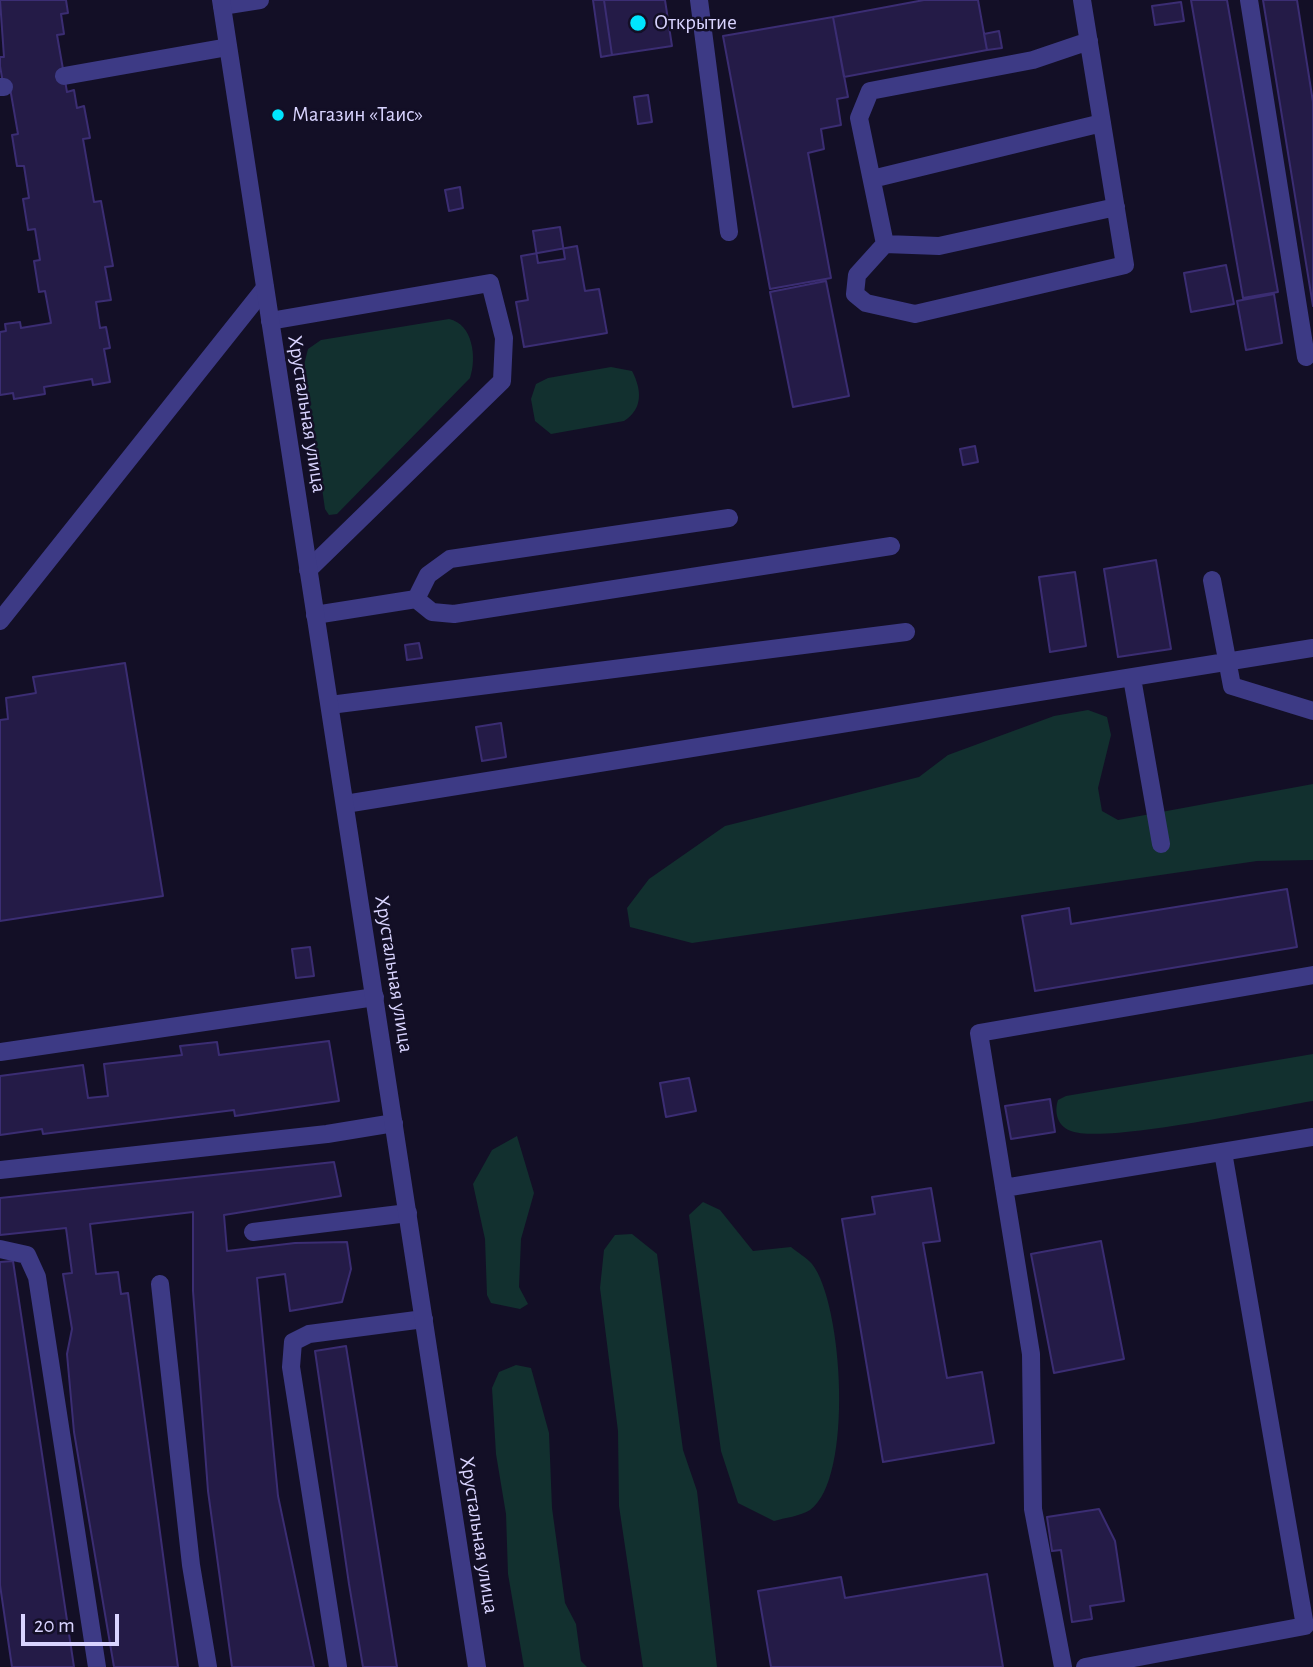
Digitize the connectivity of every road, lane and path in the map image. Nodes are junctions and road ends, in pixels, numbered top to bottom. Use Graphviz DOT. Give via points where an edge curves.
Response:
graph roads {
  1 [pos="260,0"];
  2 [pos="699,0"];
  3 [pos="1082,0"];
  4 [pos="1249,0"];
  5 [pos="221,3"];
  6 [pos="1089,41"];
  7 [pos="228,47"];
  8 [pos="64,76"];
  9 [pos="1102,123"];
  10 [pos="872,179"];
  11 [pos="1116,207"];
  12 [pos="729,232"];
  13 [pos="885,244"];
  14 [pos="265,288"];
  15 [pos="270,321"];
  16 [pos="1306,357"];
  17 [pos="729,518"];
  18 [pos="891,546"];
  19 [pos="308,570"];
  20 [pos="1212,580"];
  21 [pos="416,599"];
  22 [pos="315,615"];
  23 [pos="0,621"];
  24 [pos="906,632"];
  25 [pos="1313,648"];
  26 [pos="1227,662"];
  27 [pos="1132,678"];
  28 [pos="330,705"];
  29 [pos="1313,711"];
  30 [pos="345,804"];
  31 [pos="1161,844"];
  32 [pos="1313,975"];
  33 [pos="375,997"];
  34 [pos="0,1052"];
  35 [pos="394,1123"];
  36 [pos="1313,1137"];
  37 [pos="1223,1152"];
  38 [pos="0,1170"];
  39 [pos="1004,1188"];
  40 [pos="408,1213"];
  41 [pos="254,1231"];
  42 [pos="0,1248"];
  43 [pos="160,1284"];
  44 [pos="424,1319"];
  45 [pos="97,1667"];
  46 [pos="208,1667"];
  47 [pos="338,1667"];
  48 [pos="477,1667"];
  49 [pos="1063,1667"];
  50 [pos="1085,1667"];
  1 -- 5 [label="street"];
  2 -- 12 [label="street"];
  3 -- 6 [label="street"];
  4 -- 16 [label="street"];
  5 -- 7 [label="street, Хрустальная улица"];
  6 -- 9 [label="street"];
  6 -- 10 [label="street" via="1033,60 870,92 859,118"];
  7 -- 8 [label="street"];
  7 -- 14 [label="street, Хрустальная улица"];
  9 -- 10 [label="street"];
  9 -- 11 [label="street"];
  10 -- 13 [label="street"];
  11 -- 13 [label="street" via="939,246"];
  11 -- 13 [label="street" via="1125,265 915,314 866,303 855,294 857,275"];
  14 -- 15 [label="street, Хрустальная улица"];
  14 -- 23 [label="street"];
  15 -- 19 [label="street, Хрустальная улица"];
  15 -- 19 [label="street" via="490,283 504,338 502,381"];
  17 -- 21 [label="street" via="450,559 428,575"];
  18 -- 21 [label="street" via="454,614 432,612"];
  19 -- 22 [label="street, Хрустальная улица"];
  20 -- 26 [label="street"];
  21 -- 22 [label="street"];
  22 -- 28 [label="street, Хрустальная улица"];
  24 -- 28 [label="street"];
  25 -- 26 [label="street"];
  26 -- 27 [label="street"];
  26 -- 29 [label="street" via="1231,687"];
  27 -- 30 [label="street"];
  27 -- 31 [label="street"];
  28 -- 30 [label="street, Хрустальная улица"];
  30 -- 33 [label="street, Хрустальная улица"];
  32 -- 39 [label="street" via="979,1033"];
  33 -- 34 [label="street"];
  33 -- 35 [label="street, Хрустальная улица"];
  35 -- 38 [label="street"];
  35 -- 40 [label="street, Хрустальная улица"];
  36 -- 37 [label="street"];
  37 -- 39 [label="street"];
  37 -- 50 [label="street" via="1305,1626"];
  39 -- 49 [label="street" via="1031,1354 1033,1509"];
  40 -- 41 [label="street"];
  40 -- 44 [label="street, Хрустальная улица"];
  42 -- 45 [label="street" via="27,1255 37,1277"];
  43 -- 46 [label="street" via="191,1565"];
  44 -- 47 [label="street" via="309,1334 293,1342 291,1367"];
  44 -- 48 [label="street, Хрустальная улица"];
}
